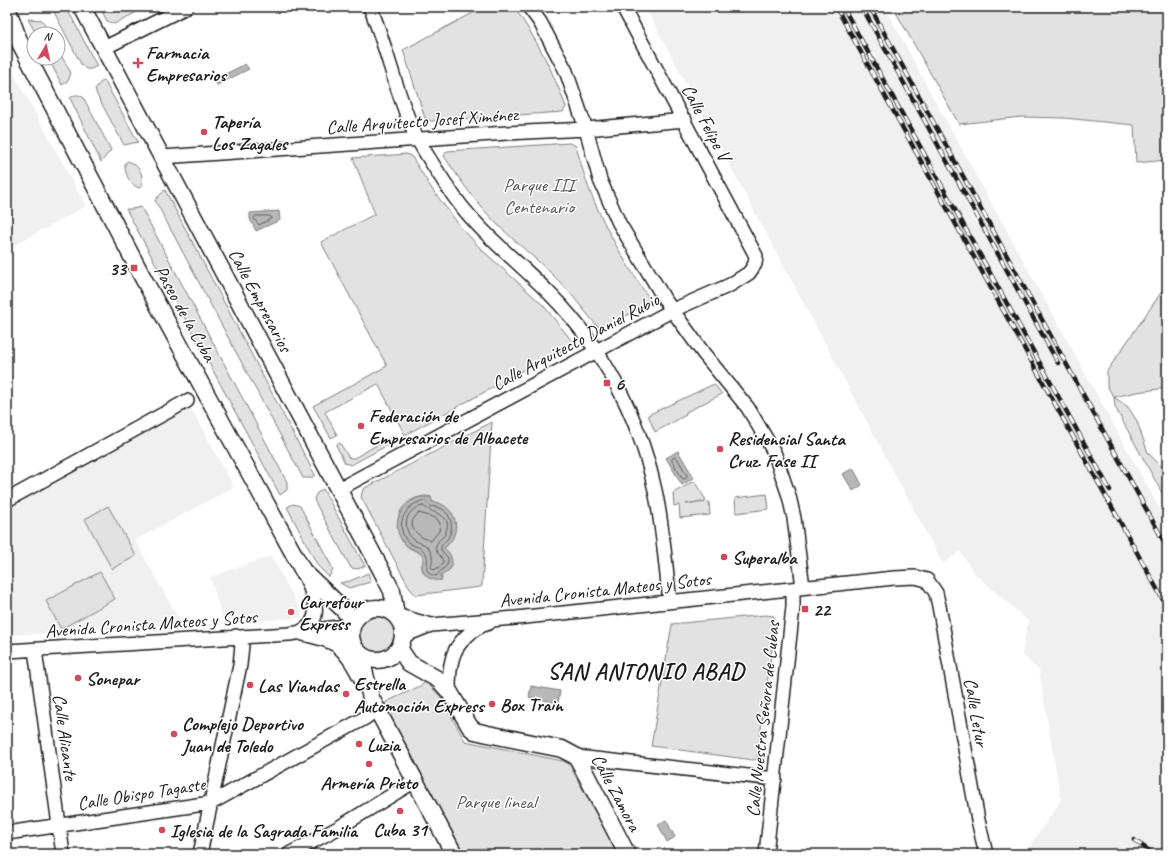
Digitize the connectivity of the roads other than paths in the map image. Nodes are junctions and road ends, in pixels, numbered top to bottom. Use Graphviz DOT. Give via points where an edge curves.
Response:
graph roads {
  1 [pos="82,7"];
  2 [pos="186,7"];
  3 [pos="370,7"];
  4 [pos="529,7"];
  5 [pos="623,7"];
  6 [pos="7,8"];
  7 [pos="7,29"];
  8 [pos="20,43"];
  9 [pos="104,48"];
  10 [pos="685,120"];
  11 [pos="586,129"];
  12 [pos="418,140"];
  13 [pos="162,157"];
  14 [pos="756,256"];
  15 [pos="673,310"];
  16 [pos="596,351"];
  17 [pos="187,401"];
  18 [pos="339,489"];
  19 [pos="7,500"];
  20 [pos="303,571"];
  21 [pos="927,580"];
  22 [pos="798,588"];
  23 [pos="670,601"];
  24 [pos="396,615"];
  25 [pos="516,618"];
  26 [pos="353,623"];
  27 [pos="431,625"];
  28 [pos="298,633"];
  29 [pos="236,636"];
  30 [pos="401,642"];
  31 [pos="356,649"];
  32 [pos="35,650"];
  33 [pos="7,651"];
  34 [pos="449,691"];
  35 [pos="374,704"];
  36 [pos="577,757"];
  37 [pos="774,779"];
  38 [pos="415,781"];
  39 [pos="211,803"];
  40 [pos="58,825"];
  41 [pos="7,833"];
  42 [pos="63,854"];
  43 [pos="200,854"];
  44 [pos="289,854"];
  45 [pos="454,854"];
  46 [pos="627,854"];
  47 [pos="766,854"];
  48 [pos="986,854"];
  1 -- 9 [label="main road, Calle Empresarios"];
  2 -- 9 [label="street"];
  3 -- 12 [label="street" via="387,52 400,98"];
  4 -- 11 [label="street, Calle Nuestra Señora de Cubas" via="540,22 566,72"];
  5 -- 10 [label="street, Calle Felipe V"];
  6 -- 8 [label="main road, Paseo de la Cuba"];
  7 -- 8 [label="street"];
  8 -- 20 [label="main road, Paseo de la Cuba" via="142,276"];
  9 -- 13 [label="main road, Calle Empresarios"];
  10 -- 11 [label="street, Calle Arquitecto Josef Ximénez"];
  10 -- 14 [label="street, Calle Felipe V"];
  11 -- 12 [label="street, Calle Arquitecto Josef Ximénez"];
  11 -- 15 [label="street, Calle Nuestra Señora de Cubas" via="600,180 619,223 664,300"];
  12 -- 13 [label="street, Calle Arquitecto Josef Ximénez"];
  12 -- 16 [label="street" via="447,187 474,222 552,295"];
  13 -- 18 [label="main road, Calle Empresarios"];
  14 -- 15 [label="street, Calle Arquitecto Daniel Rubio" via="755,264 749,273 730,285"];
  15 -- 16 [label="street, Calle Arquitecto Daniel Rubio"];
  15 -- 22 [label="street, Calle Nuestra Señora de Cubas" via="704,354 748,408 774,452 794,518"];
  16 -- 18 [label="street, Calle Arquitecto Daniel Rubio"];
  16 -- 23 [label="street" via="620,392 647,456 662,527"];
  17 -- 19 [label="street"];
  18 -- 24 [label="main road, Calle Empresarios" via="392,591"];
  20 -- 26 [label="main road, Paseo de la Cuba" via="342,608"];
  20 -- 28 [label="street" via="316,611 314,620 308,628"];
  21 -- 22 [label="street, Avenida Cronista Mateos y Sotos" via="916,577 894,578"];
  21 -- 48 [label="street, Calle Letur" via="936,593 939,606"];
  22 -- 23 [label="street, Avenida Cronista Mateos y Sotos"];
  22 -- 37 [label="street, Calle Nuestra Señora de Cubas" via="793,607"];
  23 -- 25 [label="street, Avenida Cronista Mateos y Sotos"];
  24 -- 26 [label="main road" via="377,607 364,611"];
  24 -- 27 [label="street, Avenida Cronista Mateos y Sotos"];
  24 -- 30 [label="main road" via="402,623"];
  25 -- 27 [label="street, Avenida Cronista Mateos y Sotos"];
  25 -- 34 [label="street" via="486,624 468,635 452,658"];
  26 -- 28 [label="street, Avenida Cronista Mateos y Sotos"];
  26 -- 31 [label="main road" via="350,631"];
  27 -- 30 [label="street, Avenida Cronista Mateos y Sotos"];
  28 -- 29 [label="street, Avenida Cronista Mateos y Sotos"];
  28 -- 31 [label="street, Avenida Cronista Mateos y Sotos" via="334,636"];
  28 -- 35 [label="street" via="326,640 337,646 350,660"];
  29 -- 32 [label="street, Avenida Cronista Mateos y Sotos"];
  29 -- 39 [label="street" via="242,645 240,665"];
  30 -- 31 [label="main road" via="393,655 381,660 368,658"];
  30 -- 34 [label="main road, Calle Zamora" via="409,663 439,680"];
  31 -- 35 [label="main road"];
  32 -- 33 [label="street, Avenida Cronista Mateos y Sotos"];
  32 -- 40 [label="street, Calle Alicante"];
  34 -- 36 [label="main road, Calle Zamora" via="475,731 562,749"];
  35 -- 38 [label="main road"];
  35 -- 39 [label="street, Calle Obispo Tagaste" via="365,718"];
  36 -- 37 [label="street"];
  36 -- 46 [label="main road, Calle Zamora"];
  37 -- 47 [label="street, Calle Nuestra Señora de Cubas"];
  38 -- 44 [label="street" via="338,828"];
  38 -- 45 [label="main road"];
  39 -- 40 [label="street, Calle Obispo Tagaste"];
  39 -- 43 [label="street"];
  40 -- 41 [label="street, Calle Obispo Tagaste"];
  40 -- 42 [label="street, Calle Alicante"];
}
